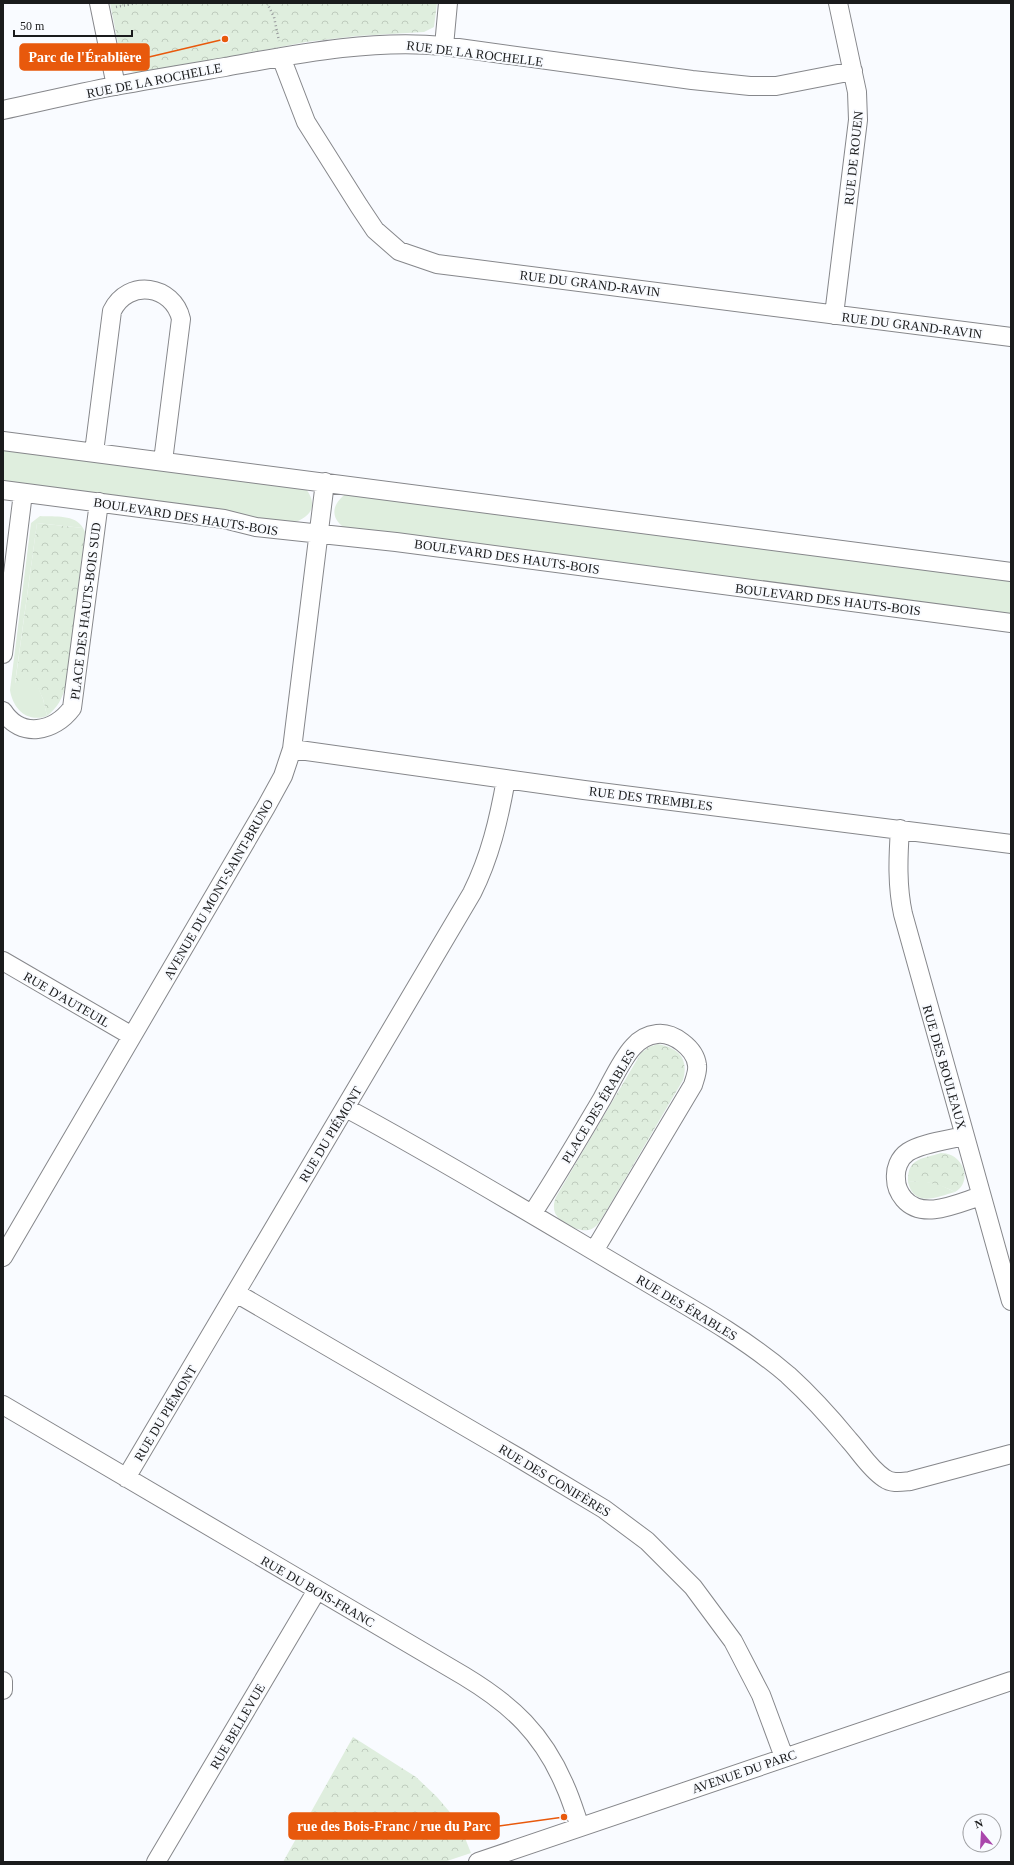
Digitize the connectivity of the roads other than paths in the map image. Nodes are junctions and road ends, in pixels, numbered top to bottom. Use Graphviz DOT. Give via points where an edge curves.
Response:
graph roads {
  1 [pos="448,3"];
  2 [pos="838,3"];
  3 [pos="105,5"];
  4 [pos="444,46"];
  5 [pos="280,52"];
  6 [pos="853,71"];
  7 [pos="116,86"];
  8 [pos="3,110"];
  9 [pos="834,315"];
  10 [pos="1011,337"];
  11 [pos="3,441"];
  12 [pos="94,452"];
  13 [pos="163,462"];
  14 [pos="325,482"];
  15 [pos="3,490"];
  16 [pos="23,493"];
  17 [pos="99,502"];
  18 [pos="319,535"];
  19 [pos="1011,572"];
  20 [pos="1011,622"];
  21 [pos="3,654"];
  22 [pos="3,711"];
  23 [pos="292,749"];
  24 [pos="506,779"];
  25 [pos="900,829"];
  26 [pos="1011,844"];
  27 [pos="3,961"];
  28 [pos="132,1036"];
  29 [pos="346,1108"];
  30 [pos="964,1136"];
  31 [pos="981,1196"];
  32 [pos="532,1214"];
  33 [pos="594,1251"];
  34 [pos="3,1258"];
  35 [pos="236,1293"];
  36 [pos="1011,1301"];
  37 [pos="3,1405"];
  38 [pos="1011,1454"];
  39 [pos="126,1478"];
  40 [pos="318,1590"];
  41 [pos="3,1681"];
  42 [pos="1011,1681"];
  43 [pos="3,1690"];
  44 [pos="784,1758"];
  45 [pos="580,1827"];
  46 [pos="156,1862"];
  47 [pos="478,1862"];
  1 -- 4 [label="street"];
  2 -- 6 [label="street, RUE DE ROUEN"];
  3 -- 7 [label="street"];
  4 -- 5 [label="street, RUE DE LA ROCHELLE" via="374,45"];
  4 -- 6 [label="street, RUE DE LA ROCHELLE" via="750,86 776,86"];
  5 -- 7 [label="street, RUE DE LA ROCHELLE"];
  5 -- 9 [label="street, RUE DU GRAND-RAVIN" via="306,122 355,201 381,237 404,253 437,264"];
  6 -- 9 [label="street, RUE DE ROUEN" via="858,120"];
  7 -- 8 [label="street, RUE DE LA ROCHELLE"];
  9 -- 10 [label="street, RUE DU GRAND-RAVIN"];
  11 -- 12 [label="street"];
  12 -- 13 [label="street"];
  12 -- 13 [label="street" via="112,310 119,298 125,294 150,290 171,301 181,319"];
  13 -- 14 [label="street"];
  14 -- 18 [label="street, AVENUE DU MONT-SAINT-BRUNO"];
  14 -- 19 [label="street"];
  15 -- 16 [label="street, BOULEVARD DES HAUTS-BOIS"];
  16 -- 17 [label="street, BOULEVARD DES HAUTS-BOIS"];
  16 -- 21 [label="street"];
  17 -- 18 [label="street, BOULEVARD DES HAUTS-BOIS"];
  17 -- 22 [label="street, PLACE DES HAUTS-BOIS SUD" via="72,708 56,724 34,729 22,728 15,724"];
  18 -- 20 [label="street, BOULEVARD DES HAUTS-BOIS" via="390,541"];
  18 -- 23 [label="street, AVENUE DU MONT-SAINT-BRUNO"];
  23 -- 24 [label="street, RUE DES TREMBLES"];
  23 -- 28 [label="street, AVENUE DU MONT-SAINT-BRUNO" via="283,776 266,807"];
  24 -- 25 [label="street, RUE DES TREMBLES"];
  24 -- 29 [label="street, RUE DU PIÉMONT" via="496,828 482,874 452,930"];
  25 -- 26 [label="street, RUE DES TREMBLES"];
  25 -- 30 [label="street, RUE DES BOULEAUX" via="898,872 903,914"];
  27 -- 28 [label="street, RUE D'AUTEUIL"];
  28 -- 34 [label="street, AVENUE DU MONT-SAINT-BRUNO"];
  29 -- 32 [label="street, RUE DES ÉRABLES"];
  29 -- 35 [label="street, RUE DU PIÉMONT"];
  30 -- 31 [label="street, RUE DES BOULEAUX"];
  30 -- 31 [label="street" via="921,1146 906,1154 896,1172 897,1188 910,1205 923,1209 938,1209"];
  31 -- 36 [label="street, RUE DES BOULEAUX"];
  32 -- 33 [label="street, RUE DES ÉRABLES"];
  32 -- 33 [label="street, PLACE DES ÉRABLES" via="630,1050 644,1038 655,1034 667,1035 681,1042 696,1060 697,1073 693,1085"];
  33 -- 38 [label="street, RUE DES ÉRABLES" via="717,1324 775,1365 824,1411 886,1480 898,1483 910,1481"];
  35 -- 39 [label="street, RUE DU PIÉMONT"];
  35 -- 44 [label="street, RUE DES CONIFÈRES" via="532,1465 604,1509 648,1541 693,1587 733,1641 761,1695"];
  37 -- 39 [label="street, RUE DU BOIS-FRANC"];
  39 -- 40 [label="street, RUE DU BOIS-FRANC"];
  40 -- 45 [label="street, RUE DU BOIS-FRANC" via="469,1679 508,1706 546,1749 566,1787"];
  40 -- 46 [label="street, RUE BELLEVUE"];
  41 -- 43 [label="street"];
  42 -- 44 [label="street, AVENUE DU PARC"];
  44 -- 45 [label="street, AVENUE DU PARC"];
  45 -- 47 [label="street, AVENUE DU PARC"];
}
